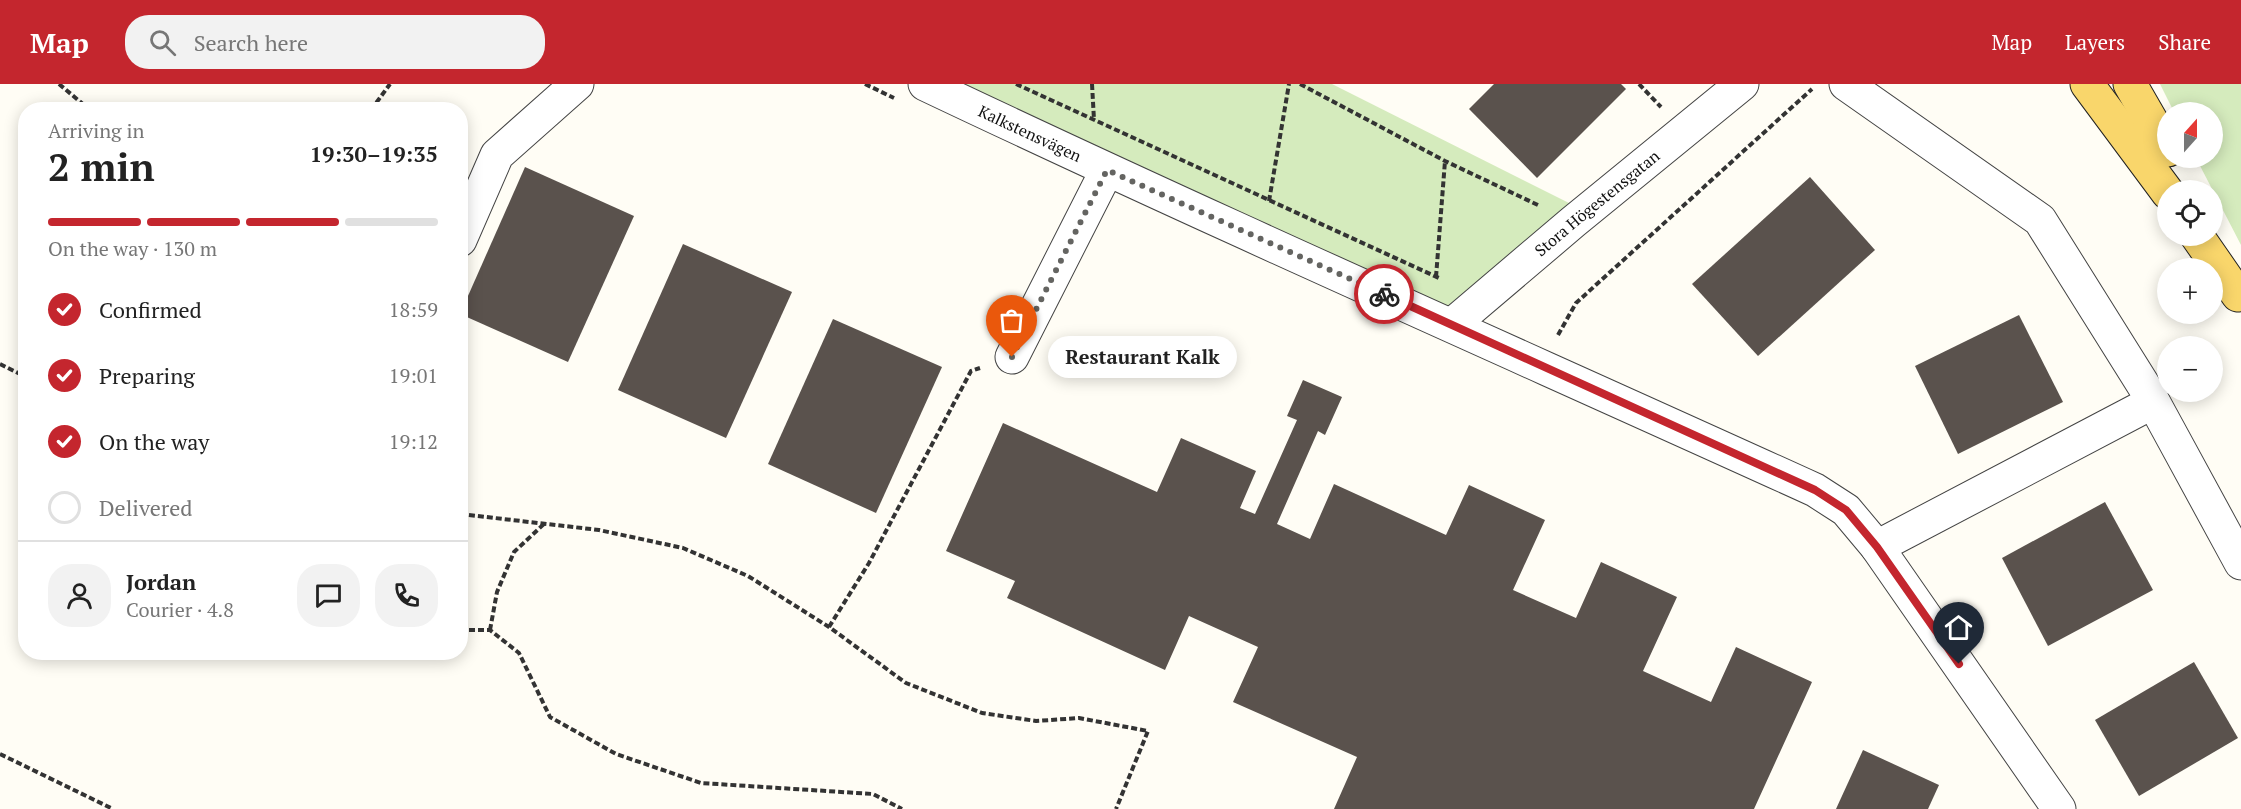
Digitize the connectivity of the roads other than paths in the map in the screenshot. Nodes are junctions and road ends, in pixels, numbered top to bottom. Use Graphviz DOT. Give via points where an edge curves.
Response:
graph roads {
  1 [pos="577,84"];
  2 [pos="925,84"];
  3 [pos="1742,84"];
  4 [pos="1846,84"];
  5 [pos="2087,84"];
  6 [pos="2130,84"];
  7 [pos="2157,131"];
  8 [pos="1107,170"];
  9 [pos="2158,180"];
  10 [pos="468,222"];
  11 [pos="2204,246"];
  12 [pos="2215,246"];
  13 [pos="2240,297"];
  14 [pos="1453,324"];
  15 [pos="1012,357"];
  16 [pos="2153,402"];
  17 [pos="1877,547"];
  18 [pos="2241,563"];
  19 [pos="2060,809"];
  1 -- 10 [label="street" via="497,155"];
  2 -- 8 [label="street, Kalkstensvägen"];
  3 -- 14 [label="street, Stora Högestensgatan"];
  4 -- 16 [label="street" via="2040,220"];
  5 -- 9 [label="main road"];
  6 -- 7 [label="main road"];
  8 -- 14 [label="street, Kalkstensvägen"];
  8 -- 15 [label="street"];
  11 -- 13 [label="main road"];
  12 -- 13 [label="main road"];
  14 -- 17 [label="street, Kalkstensvägen" via="1815,490 1846,510"];
  16 -- 17 [label="street"];
  16 -- 18 [label="street"];
  17 -- 19 [label="street, Kalkstensvägen"];
}
